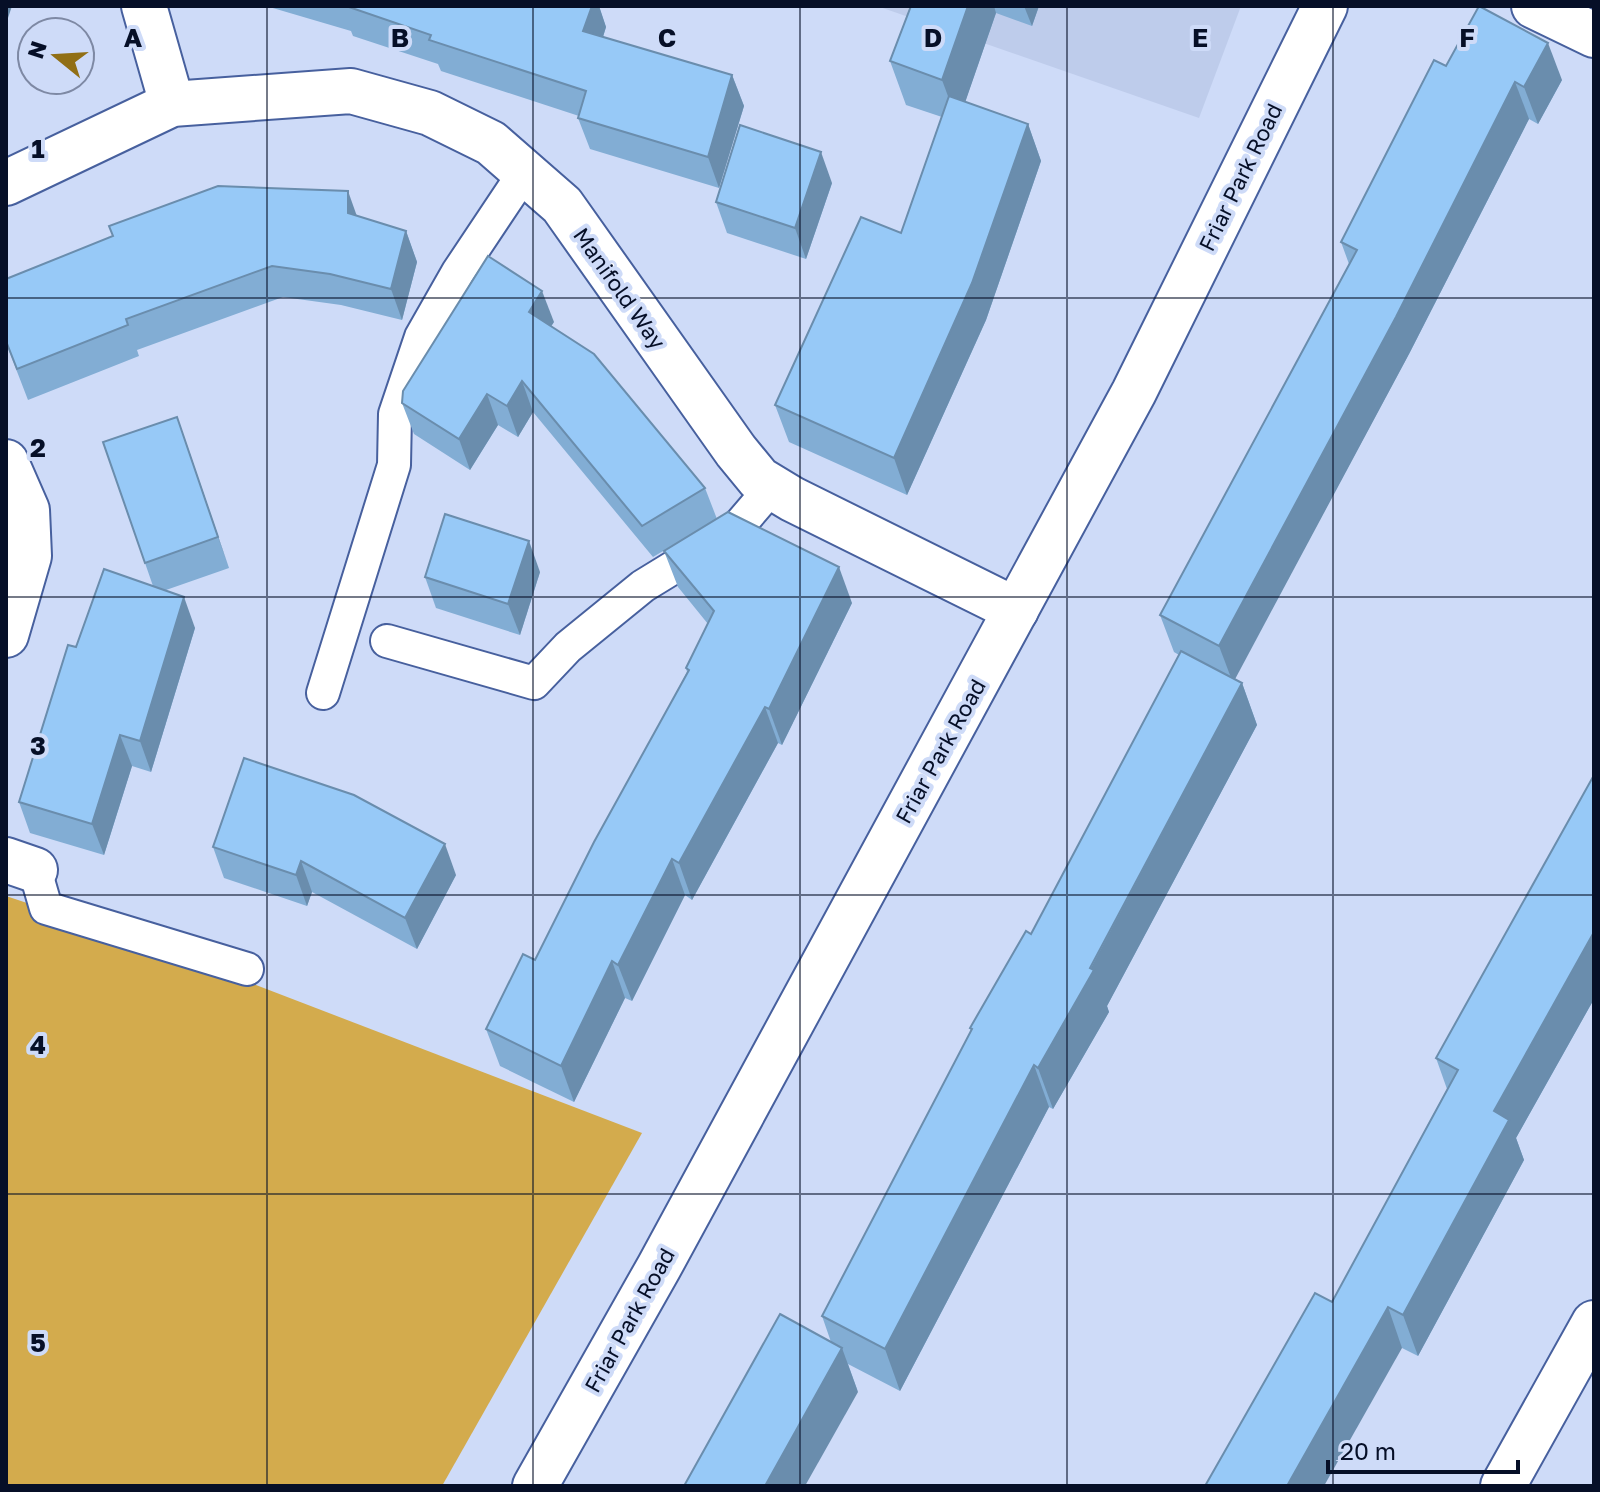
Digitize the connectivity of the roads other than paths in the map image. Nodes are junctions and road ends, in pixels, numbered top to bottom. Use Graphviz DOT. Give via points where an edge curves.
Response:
graph roads {
  1 [pos="144,6"];
  2 [pos="1325,6"];
  3 [pos="1534,6"];
  4 [pos="1594,35"];
  5 [pos="172,104"];
  6 [pos="524,173"];
  7 [pos="6,183"];
  8 [pos="6,462"];
  9 [pos="772,487"];
  10 [pos="1016,610"];
  11 [pos="6,635"];
  12 [pos="387,641"];
  13 [pos="323,693"];
  14 [pos="20,865"];
  15 [pos="247,969"];
  16 [pos="1594,1323"];
  17 [pos="535,1486"];
  18 [pos="1503,1486"];
  1 -- 5 [label="street"];
  2 -- 10 [label="street, Friar Park Road" via="1134,392"];
  3 -- 4 [label="street"];
  5 -- 6 [label="street, Manifold Way" via="351,91 430,113 491,143"];
  5 -- 7 [label="street"];
  6 -- 9 [label="street, Manifold Way" via="562,205 736,451"];
  6 -- 13 [label="lane" via="421,337 395,414 394,465"];
  8 -- 11 [label="street" via="27,510 29,556"];
  9 -- 10 [label="street, Manifold Way"];
  9 -- 12 [label="lane" via="736,529 643,586 568,647 534,683"];
  10 -- 17 [label="street, Friar Park Road"];
  14 -- 15 [label="lane" via="46,908"];
  16 -- 18 [label="street"];
}
